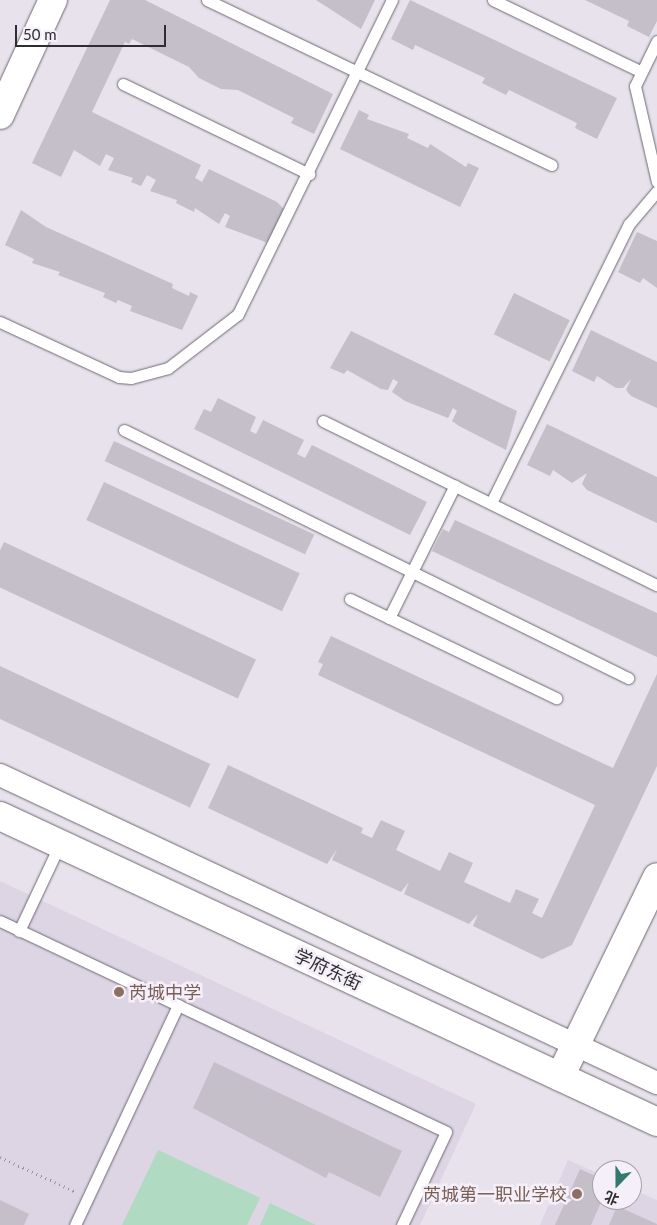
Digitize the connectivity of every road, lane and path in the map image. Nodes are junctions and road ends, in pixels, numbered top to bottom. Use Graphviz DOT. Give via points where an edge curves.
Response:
graph roads {
  1 [pos="207,0"];
  2 [pos="392,0"];
  3 [pos="493,0"];
  4 [pos="48,2"];
  5 [pos="657,41"];
  6 [pos="358,72"];
  7 [pos="642,72"];
  8 [pos="123,84"];
  9 [pos="0,115"];
  10 [pos="552,165"];
  11 [pos="309,174"];
  12 [pos="657,182"];
  13 [pos="657,191"];
  14 [pos="0,322"];
  15 [pos="323,420"];
  16 [pos="124,430"];
  17 [pos="454,485"];
  18 [pos="491,503"];
  19 [pos="412,572"];
  20 [pos="657,585"];
  21 [pos="350,599"];
  22 [pos="389,618"];
  23 [pos="628,678"];
  24 [pos="556,698"];
  25 [pos="0,775"];
  26 [pos="0,816"];
  27 [pos="60,844"];
  28 [pos="657,877"];
  29 [pos="0,921"];
  30 [pos="19,930"];
  31 [pos="178,1005"];
  32 [pos="576,1045"];
  33 [pos="560,1077"];
  34 [pos="657,1083"];
  35 [pos="657,1122"];
  36 [pos="0,1156"];
  37 [pos="87,1198"];
  38 [pos="75,1225"];
  39 [pos="402,1225"];
  1 -- 6 [label="lane"];
  2 -- 6 [label="lane"];
  3 -- 7 [label="lane"];
  4 -- 9 [label="street"];
  5 -- 7 [label="lane"];
  6 -- 10 [label="lane"];
  6 -- 11 [label="lane"];
  7 -- 12 [label="lane" via="635,86"];
  8 -- 11 [label="lane"];
  11 -- 14 [label="lane" via="238,314 168,368 142,377 119,377"];
  13 -- 18 [label="lane" via="628,224"];
  15 -- 17 [label="lane"];
  16 -- 19 [label="lane"];
  17 -- 18 [label="lane"];
  17 -- 19 [label="lane"];
  18 -- 20 [label="lane"];
  19 -- 22 [label="lane"];
  19 -- 23 [label="lane"];
  21 -- 22 [label="lane"];
  22 -- 24 [label="lane"];
  25 -- 32 [label="street"];
  26 -- 27 [label="street, 学府东街"];
  27 -- 30 [label="lane"];
  27 -- 33 [label="street, 学府东街"];
  28 -- 32 [label="street"];
  29 -- 30 [label="lane"];
  30 -- 31 [label="lane"];
  31 -- 37 [label="lane"];
  31 -- 39 [label="lane" via="446,1132"];
  32 -- 33 [label="street"];
  32 -- 34 [label="street"];
  33 -- 35 [label="street, 学府东街"];
  36 -- 37 [label="path"];
  37 -- 38 [label="lane"];
}
